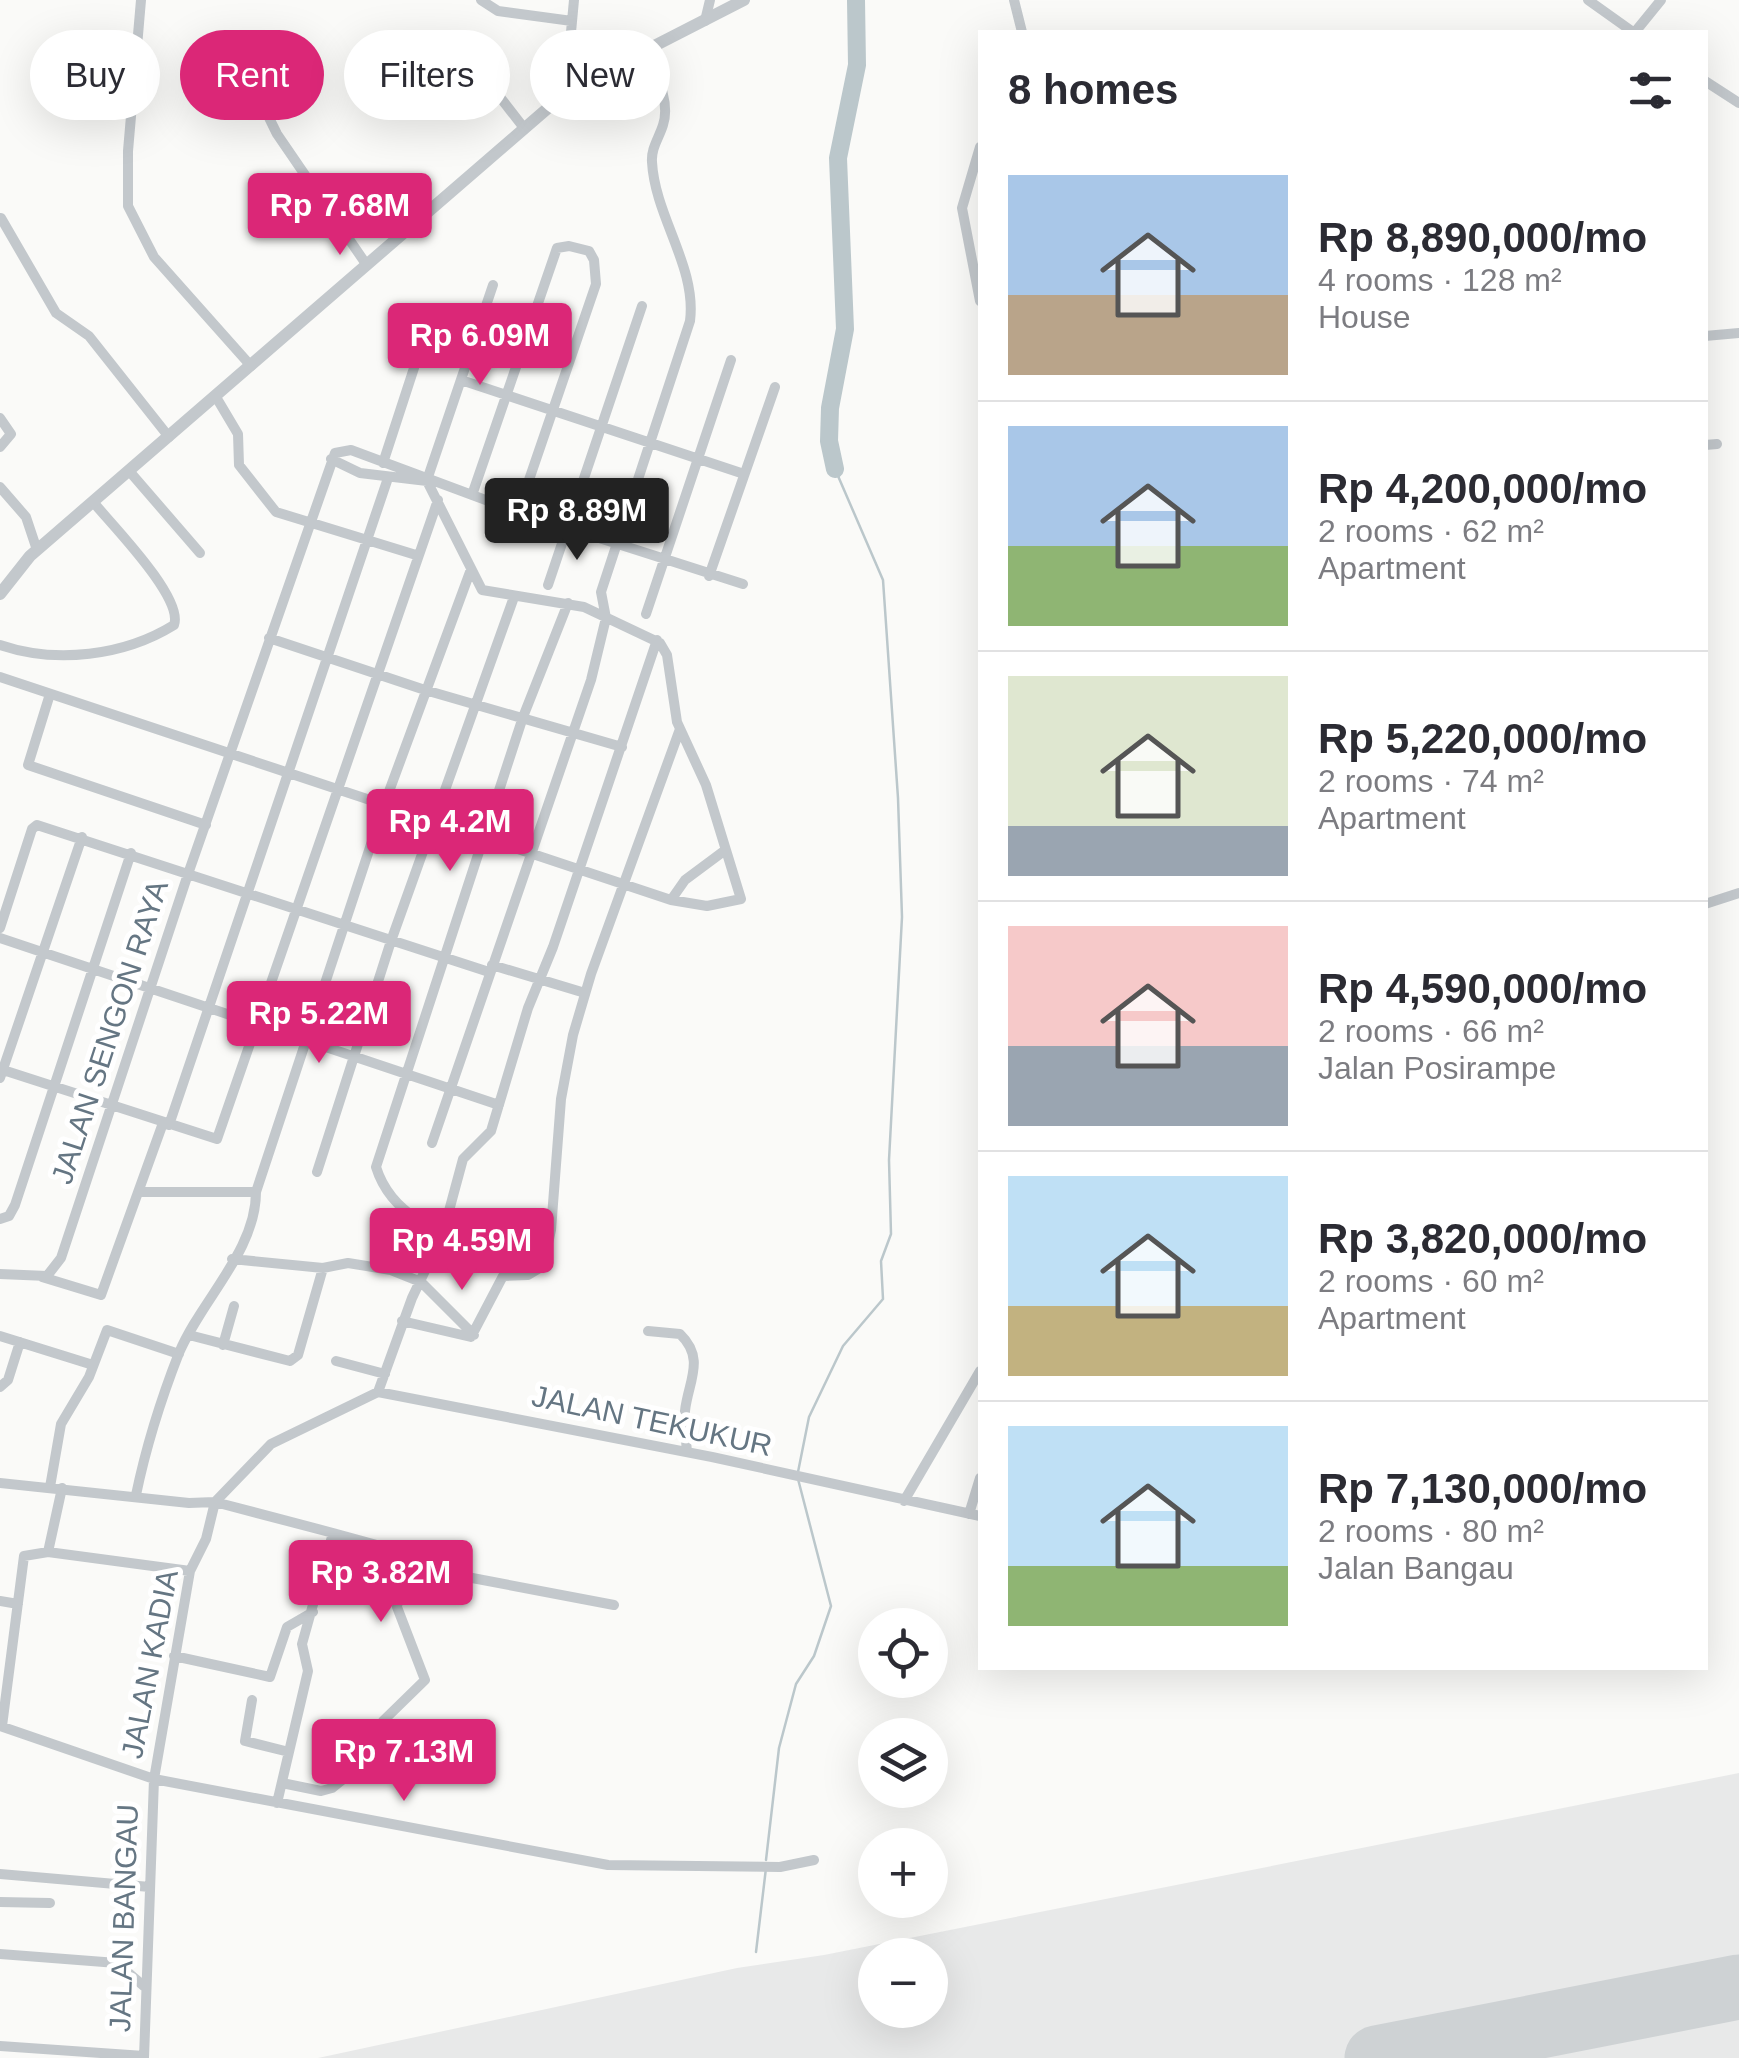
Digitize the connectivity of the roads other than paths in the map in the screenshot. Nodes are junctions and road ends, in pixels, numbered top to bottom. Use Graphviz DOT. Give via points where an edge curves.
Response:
graph roads {
  1 [pos="141,0"];
  2 [pos="480,0"];
  3 [pos="574,0"];
  4 [pos="710,0"];
  5 [pos="744,0"];
  6 [pos="1014,0"];
  7 [pos="1588,0"];
  8 [pos="1661,0"];
  9 [pos="706,20"];
  10 [pos="572,22"];
  11 [pos="571,30"];
  12 [pos="1022,30"];
  13 [pos="1631,30"];
  14 [pos="1636,30"];
  15 [pos="670,38"];
  16 [pos="1708,83"];
  17 [pos="1739,103"];
  18 [pos="510,110"];
  19 [pos="270,120"];
  20 [pos="534,120"];
  21 [pos="663,120"];
  22 [pos="524,128"];
  23 [pos="978,154"];
  24 [pos="1,218"];
  25 [pos="366,264"];
  26 [pos="493,285"];
  27 [pos="978,291"];
  28 [pos="642,306"];
  29 [pos="1739,334"];
  30 [pos="1708,336"];
  31 [pos="732,360"];
  32 [pos="250,366"];
  33 [pos="414,368"];
  34 [pos="461,380"];
  35 [pos="775,387"];
  36 [pos="506,396"];
  37 [pos="216,397"];
  38 [pos="554,414"];
  39 [pos="0,418"];
  40 [pos="600,428"];
  41 [pos="169,437"];
  42 [pos="649,445"];
  43 [pos="0,447"];
  44 [pos="332,459"];
  45 [pos="697,460"];
  46 [pos="382,463"];
  47 [pos="130,472"];
  48 [pos="744,474"];
  49 [pos="428,477"];
  50 [pos="388,478"];
  51 [pos="0,487"];
  52 [pos="472,494"];
  53 [pos="438,500"];
  54 [pos="94,502"];
  55 [pos="518,512"];
  56 [pos="310,520"];
  57 [pos="567,528"];
  58 [pos="369,538"];
  59 [pos="616,544"];
  60 [pos="37,550"];
  61 [pos="200,553"];
  62 [pos="416,556"];
  63 [pos="662,559"];
  64 [pos="470,572"];
  65 [pos="709,576"];
  66 [pos="743,584"];
  67 [pos="548,585"];
  68 [pos="0,594"];
  69 [pos="514,597"];
  70 [pos="568,603"];
  71 [pos="646,614"];
  72 [pos="606,618"];
  73 [pos="269,638"];
  74 [pos="657,640"];
  75 [pos="0,645"];
  76 [pos="328,657"];
  77 [pos="376,674"];
  78 [pos="0,676"];
  79 [pos="425,690"];
  80 [pos="50,694"];
  81 [pos="476,703"];
  82 [pos="523,717"];
  83 [pos="680,730"];
  84 [pos="574,732"];
  85 [pos="622,748"];
  86 [pos="231,756"];
  87 [pos="288,772"];
  88 [pos="335,788"];
  89 [pos="384,804"];
  90 [pos="433,820"];
  91 [pos="206,825"];
  92 [pos="82,837"];
  93 [pos="483,837"];
  94 [pos="724,851"];
  95 [pos="131,853"];
  96 [pos="531,854"];
  97 [pos="580,868"];
  98 [pos="188,874"];
  99 [pos="625,885"];
  100 [pos="246,893"];
  101 [pos="1739,893"];
  102 [pos="670,900"];
  103 [pos="1708,903"];
  104 [pos="295,906"];
  105 [pos="344,924"];
  106 [pos="0,928"];
  107 [pos="0,938"];
  108 [pos="391,941"];
  109 [pos="45,953"];
  110 [pos="442,957"];
  111 [pos="490,968"];
  112 [pos="94,971"];
  113 [pos="538,980"];
  114 [pos="152,988"];
  115 [pos="585,992"];
  116 [pos="206,1008"];
  117 [pos="254,1026"];
  118 [pos="305,1041"];
  119 [pos="353,1056"];
  120 [pos="1,1072"];
  121 [pos="403,1074"];
  122 [pos="54,1086"];
  123 [pos="450,1089"];
  124 [pos="499,1104"];
  125 [pos="112,1106"];
  126 [pos="166,1124"];
  127 [pos="432,1143"];
  128 [pos="316,1172"];
  129 [pos="140,1192"];
  130 [pos="256,1192"];
  131 [pos="0,1218"];
  132 [pos="443,1232"];
  133 [pos="507,1256"];
  134 [pos="232,1259"];
  135 [pos="323,1268"];
  136 [pos="0,1274"];
  137 [pos="41,1277"];
  138 [pos="421,1282"];
  139 [pos="234,1306"];
  140 [pos="402,1321"];
  141 [pos="648,1330"];
  142 [pos="474,1335"];
  143 [pos="0,1336"];
  144 [pos="188,1336"];
  145 [pos="20,1342"];
  146 [pos="223,1344"];
  147 [pos="179,1354"];
  148 [pos="336,1361"];
  149 [pos="93,1364"];
  150 [pos="384,1374"];
  151 [pos="978,1374"];
  152 [pos="0,1387"];
  153 [pos="378,1392"];
  154 [pos="687,1452"];
  155 [pos="0,1483"];
  156 [pos="56,1487"];
  157 [pos="136,1495"];
  158 [pos="904,1501"];
  159 [pos="215,1502"];
  160 [pos="975,1515"];
  161 [pos="333,1533"];
  162 [pos="48,1552"];
  163 [pos="406,1561"];
  164 [pos="190,1571"];
  165 [pos="0,1601"];
  166 [pos="18,1604"];
  167 [pos="614,1604"];
  168 [pos="313,1612"];
  169 [pos="174,1656"];
  170 [pos="252,1700"];
  171 [pos="1,1726"];
  172 [pos="288,1752"];
  173 [pos="154,1779"];
  174 [pos="282,1783"];
  175 [pos="277,1803"];
  176 [pos="814,1860"];
  177 [pos="0,1874"];
  178 [pos="150,1887"];
  179 [pos="0,1902"];
  180 [pos="50,1903"];
  181 [pos="0,1954"];
  182 [pos="146,1988"];
  183 [pos="0,2046"];
  184 [pos="144,2057"];
  1 -- 32 [label="street" via="128,206 154,258"];
  2 -- 10 [label="street" via="498,11"];
  3 -- 10 [label="street"];
  4 -- 9 [label="street"];
  5 -- 9 [label="street"];
  6 -- 12 [label="street"];
  7 -- 13 [label="street"];
  8 -- 14 [label="street"];
  9 -- 15 [label="street"];
  10 -- 11 [label="street"];
  16 -- 17 [label="street"];
  18 -- 22 [label="street"];
  19 -- 25 [label="street"];
  20 -- 22 [label="street"];
  21 -- 42 [label="street" via="652,163 692,302"];
  22 -- 25 [label="street"];
  23 -- 27 [label="street" via="962,208"];
  24 -- 41 [label="street" via="56,312 89,336"];
  25 -- 32 [label="street"];
  26 -- 34 [label="street"];
  28 -- 40 [label="street"];
  29 -- 30 [label="street"];
  31 -- 45 [label="street"];
  32 -- 37 [label="street"];
  33 -- 46 [label="street"];
  34 -- 36 [label="street"];
  34 -- 49 [label="street"];
  35 -- 48 [label="street"];
  36 -- 38 [label="street"];
  36 -- 38 [label="street" via="557,248 589,252 596,284"];
  36 -- 52 [label="street"];
  37 -- 41 [label="street"];
  37 -- 56 [label="street" via="238,434 240,465 268,502 282,515"];
  38 -- 40 [label="street"];
  38 -- 55 [label="street"];
  39 -- 43 [label="street" via="11,434"];
  40 -- 42 [label="street"];
  40 -- 57 [label="street"];
  41 -- 47 [label="street"];
  42 -- 45 [label="street"];
  42 -- 59 [label="street"];
  44 -- 46 [label="street" via="346,448"];
  44 -- 50 [label="street"];
  44 -- 56 [label="street, JALAN SENGON RAYA"];
  45 -- 48 [label="street"];
  45 -- 63 [label="street"];
  46 -- 49 [label="street"];
  47 -- 54 [label="street"];
  47 -- 61 [label="street"];
  48 -- 65 [label="street"];
  49 -- 52 [label="street"];
  50 -- 53 [label="street" via="423,479"];
  50 -- 58 [label="street"];
  51 -- 60 [label="street" via="26,517"];
  52 -- 55 [label="street"];
  53 -- 62 [label="street"];
  53 -- 64 [label="street"];
  54 -- 60 [label="street"];
  54 -- 75 [label="street" via="156,577 176,612 174,625 145,641 78,654 36,655"];
  55 -- 57 [label="street"];
  56 -- 58 [label="street"];
  56 -- 73 [label="street, JALAN SENGON RAYA"];
  57 -- 59 [label="street"];
  57 -- 67 [label="street"];
  58 -- 62 [label="street"];
  58 -- 76 [label="street"];
  59 -- 63 [label="street"];
  59 -- 72 [label="street" via="601,592"];
  60 -- 68 [label="street"];
  62 -- 77 [label="street"];
  63 -- 65 [label="street"];
  63 -- 71 [label="street"];
  64 -- 69 [label="street" via="482,590"];
  64 -- 79 [label="street"];
  65 -- 66 [label="street"];
  69 -- 70 [label="street"];
  69 -- 81 [label="street"];
  70 -- 72 [label="street"];
  70 -- 82 [label="street"];
  72 -- 74 [label="street"];
  72 -- 84 [label="street"];
  73 -- 76 [label="street"];
  73 -- 86 [label="street, JALAN SENGON RAYA"];
  74 -- 83 [label="street" via="668,655"];
  74 -- 85 [label="street"];
  76 -- 77 [label="street"];
  76 -- 87 [label="street"];
  77 -- 79 [label="street"];
  77 -- 88 [label="street"];
  78 -- 80 [label="street"];
  79 -- 81 [label="street"];
  79 -- 89 [label="street"];
  80 -- 86 [label="street"];
  80 -- 91 [label="street" via="28,765"];
  81 -- 82 [label="street"];
  81 -- 90 [label="street"];
  82 -- 84 [label="street"];
  82 -- 93 [label="street"];
  83 -- 94 [label="street" via="706,786"];
  83 -- 99 [label="street"];
  84 -- 85 [label="street"];
  84 -- 96 [label="street"];
  85 -- 97 [label="street"];
  86 -- 87 [label="street"];
  86 -- 91 [label="street, JALAN SENGON RAYA"];
  87 -- 88 [label="street"];
  87 -- 100 [label="street"];
  88 -- 89 [label="street"];
  88 -- 104 [label="street"];
  89 -- 90 [label="street"];
  89 -- 105 [label="street"];
  90 -- 93 [label="street"];
  90 -- 108 [label="street"];
  91 -- 98 [label="street, JALAN SENGON RAYA"];
  92 -- 95 [label="street"];
  92 -- 106 [label="street" via="34,826"];
  92 -- 109 [label="street"];
  93 -- 96 [label="street"];
  93 -- 110 [label="street"];
  94 -- 102 [label="street"];
  94 -- 102 [label="street" via="741,899 707,906"];
  95 -- 98 [label="street"];
  95 -- 112 [label="street"];
  96 -- 97 [label="street"];
  96 -- 111 [label="street"];
  97 -- 99 [label="street"];
  97 -- 113 [label="street"];
  98 -- 100 [label="street"];
  98 -- 114 [label="street, JALAN SENGON RAYA"];
  99 -- 102 [label="street"];
  99 -- 115 [label="street"];
  100 -- 104 [label="street"];
  100 -- 116 [label="street"];
  101 -- 103 [label="street"];
  104 -- 105 [label="street"];
  104 -- 117 [label="street"];
  105 -- 108 [label="street"];
  105 -- 118 [label="street"];
  107 -- 109 [label="street"];
  108 -- 110 [label="street"];
  108 -- 119 [label="street"];
  109 -- 112 [label="street"];
  109 -- 120 [label="street"];
  110 -- 111 [label="street"];
  110 -- 121 [label="street"];
  111 -- 113 [label="street"];
  111 -- 123 [label="street"];
  112 -- 114 [label="street"];
  112 -- 122 [label="street"];
  113 -- 115 [label="street"];
  113 -- 124 [label="street"];
  114 -- 116 [label="street"];
  114 -- 125 [label="street, JALAN SENGON RAYA"];
  115 -- 142 [label="street" via="561,1099 549,1251 540,1269 503,1276"];
  116 -- 117 [label="street"];
  116 -- 126 [label="street"];
  117 -- 118 [label="street"];
  117 -- 126 [label="street" via="218,1139"];
  118 -- 119 [label="street"];
  118 -- 130 [label="street"];
  119 -- 121 [label="street"];
  119 -- 128 [label="street"];
  120 -- 122 [label="street"];
  121 -- 123 [label="street"];
  121 -- 132 [label="street" via="376,1167 400,1209"];
  122 -- 125 [label="street"];
  122 -- 131 [label="street" via="16,1205"];
  123 -- 124 [label="street"];
  123 -- 127 [label="street"];
  124 -- 132 [label="street" via="488,1137 462,1160"];
  125 -- 126 [label="street"];
  125 -- 137 [label="street, JALAN SENGON RAYA" via="61,1258"];
  126 -- 129 [label="street"];
  129 -- 130 [label="street"];
  129 -- 137 [label="street" via="100,1296"];
  130 -- 134 [label="street" via="250,1230"];
  132 -- 133 [label="street"];
  132 -- 138 [label="street"];
  134 -- 135 [label="street"];
  134 -- 144 [label="street"];
  135 -- 138 [label="street" via="348,1263"];
  135 -- 146 [label="street" via="294,1359 277,1361"];
  136 -- 137 [label="street"];
  138 -- 140 [label="street"];
  138 -- 142 [label="street"];
  139 -- 146 [label="street"];
  140 -- 142 [label="street"];
  140 -- 150 [label="street"];
  141 -- 154 [label="street" via="680,1334 691,1347 696,1369 685,1409"];
  143 -- 145 [label="street"];
  144 -- 146 [label="street"];
  144 -- 147 [label="street"];
  145 -- 149 [label="street"];
  145 -- 152 [label="street"];
  147 -- 149 [label="street" via="108,1329"];
  147 -- 157 [label="street"];
  148 -- 150 [label="street"];
  149 -- 156 [label="street" via="61,1424"];
  150 -- 153 [label="street"];
  151 -- 158 [label="street"];
  153 -- 154 [label="street, JALAN TEKUKUR"];
  153 -- 159 [label="street" via="271,1444"];
  154 -- 158 [label="street, JALAN TEKUKUR"];
  155 -- 156 [label="street"];
  156 -- 157 [label="street"];
  156 -- 162 [label="street"];
  157 -- 159 [label="street"];
  158 -- 160 [label="street, JALAN TEKUKUR"];
  159 -- 161 [label="street"];
  159 -- 164 [label="street, JALAN KADIA"];
  161 -- 163 [label="street" via="406,1552"];
  161 -- 168 [label="street"];
  162 -- 164 [label="street"];
  162 -- 166 [label="street" via="22,1558"];
  163 -- 167 [label="street"];
  163 -- 174 [label="street" via="397,1608 426,1680 383,1721 372,1756 332,1788"];
  164 -- 169 [label="street, JALAN KADIA"];
  165 -- 166 [label="street"];
  166 -- 171 [label="street"];
  168 -- 169 [label="street" via="287,1627 270,1677"];
  168 -- 172 [label="street" via="301,1650 308,1671"];
  169 -- 173 [label="street, JALAN KADIA"];
  170 -- 172 [label="street" via="246,1741"];
  171 -- 173 [label="street, JALAN BANGAU"];
  172 -- 174 [label="street"];
  173 -- 175 [label="street, JALAN BANGAU"];
  173 -- 178 [label="street, JALAN BANGAU"];
  174 -- 175 [label="street"];
  175 -- 176 [label="street, JALAN BANGAU" via="608,1865 780,1866"];
  177 -- 178 [label="street"];
  178 -- 182 [label="street, JALAN BANGAU"];
  179 -- 180 [label="street"];
  181 -- 182 [label="street" via="116,1963"];
  182 -- 184 [label="street, JALAN BANGAU"];
  183 -- 184 [label="street"];
}
